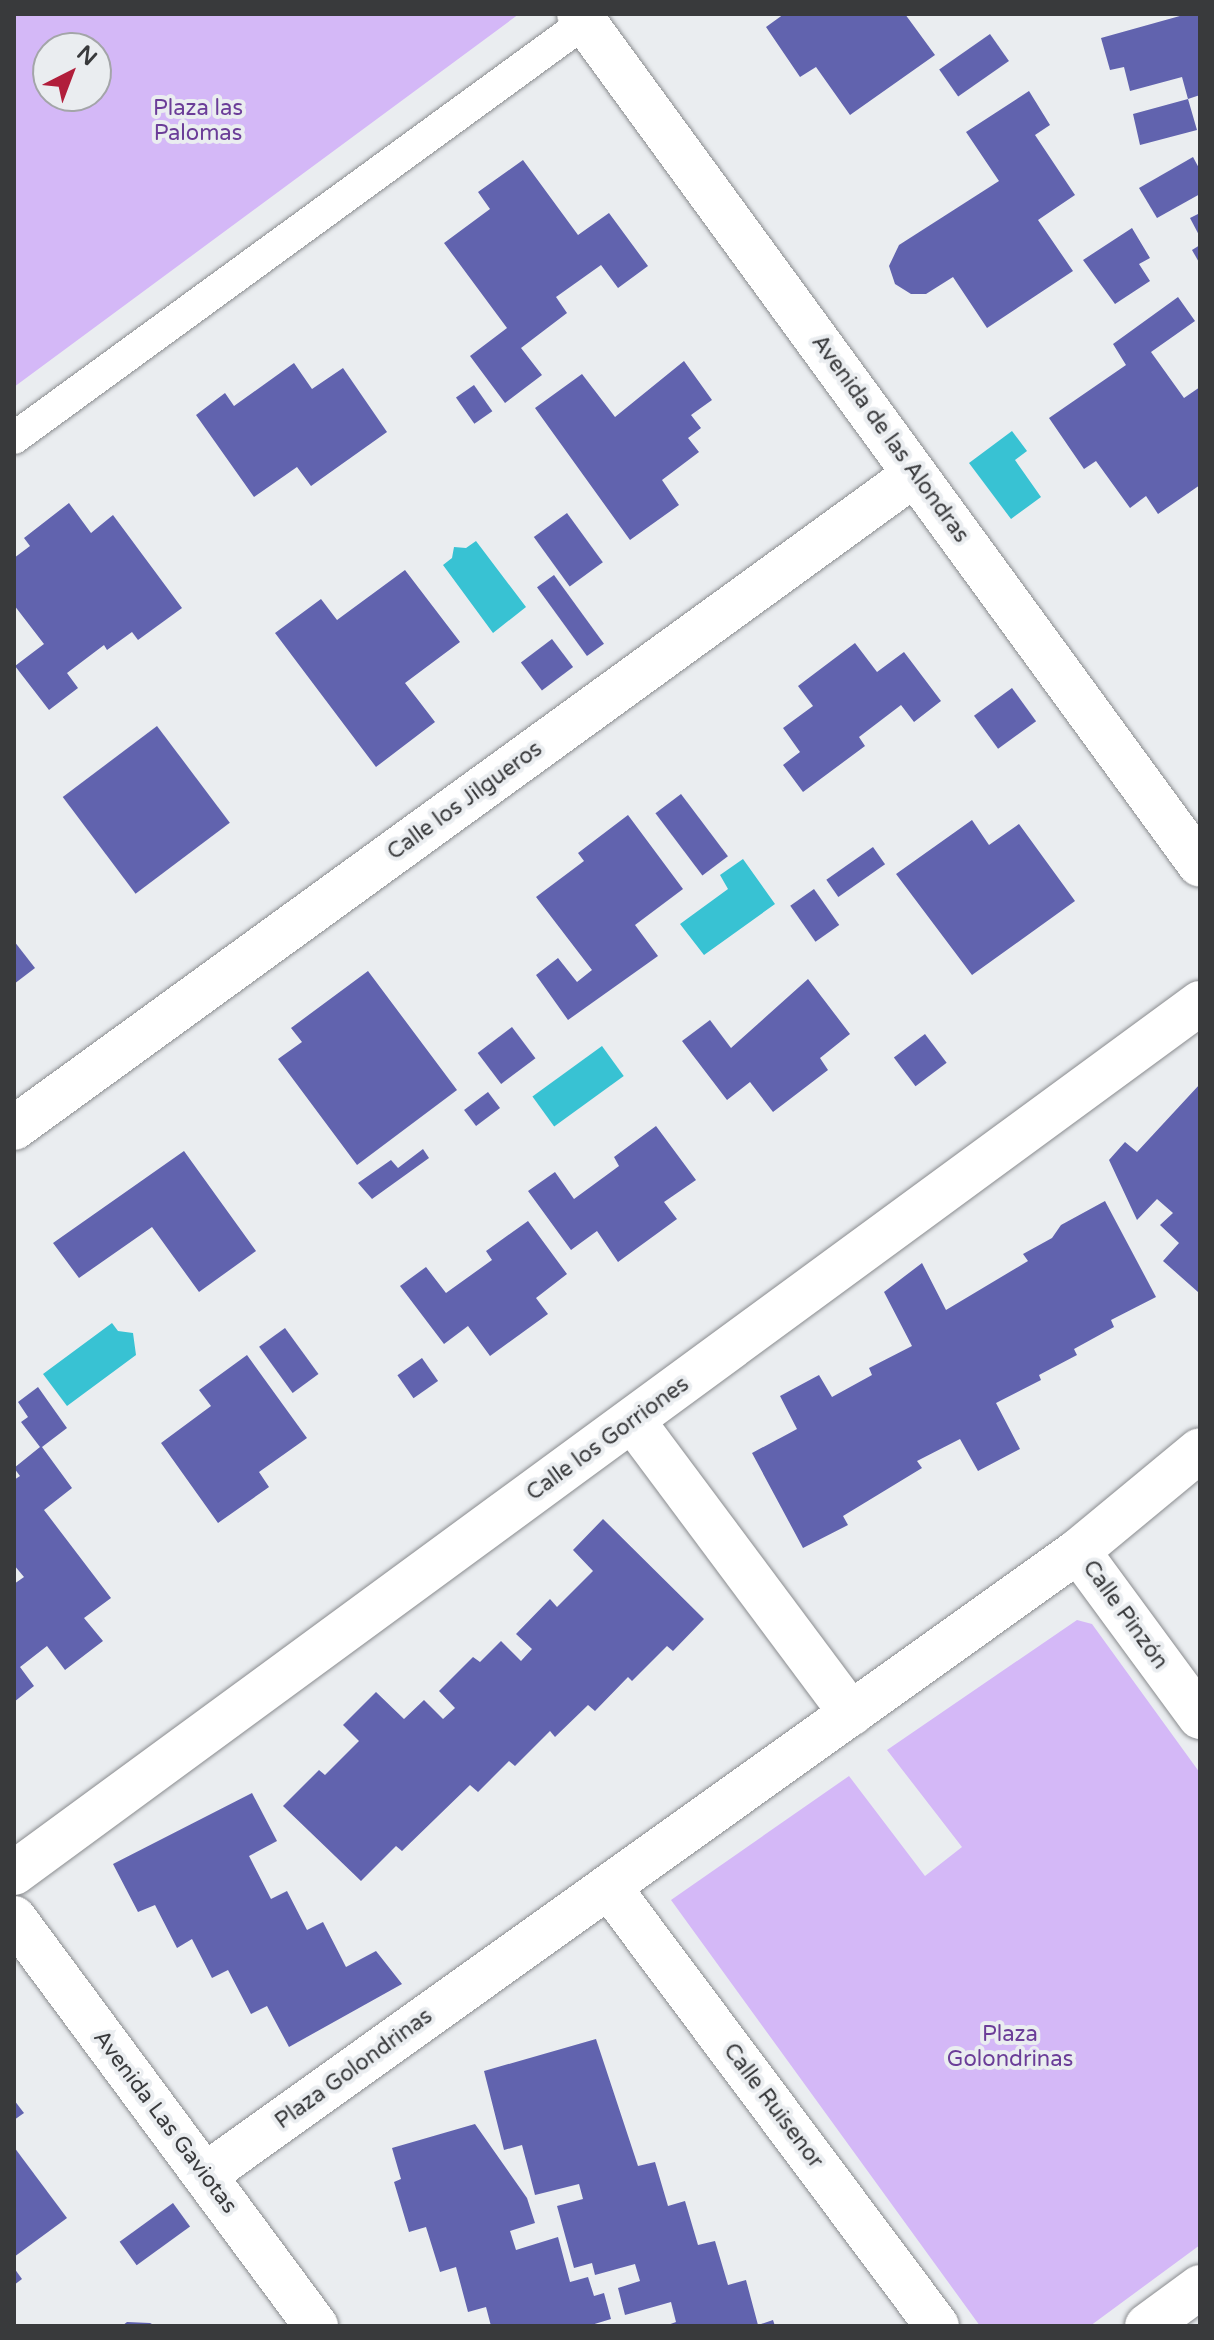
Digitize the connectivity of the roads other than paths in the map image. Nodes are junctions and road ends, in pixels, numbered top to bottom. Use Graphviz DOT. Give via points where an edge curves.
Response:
graph roads {
  1 [pos="582,18"];
  2 [pos="14,438"];
  3 [pos="915,474"];
  4 [pos="1200,865"];
  5 [pos="1200,1003"];
  6 [pos="14,1128"];
  7 [pos="633,1421"];
  8 [pos="1200,1450"];
  9 [pos="1078,1551"];
  10 [pos="851,1714"];
  11 [pos="1200,1717"];
  12 [pos="14,1873"];
  13 [pos="609,1887"];
  14 [pos="14,1918"];
  15 [pos="205,2175"];
  16 [pos="1200,2287"];
  17 [pos="316,2326"];
  18 [pos="937,2326"];
  19 [pos="1147,2326"];
  1 -- 2 [label="lane"];
  1 -- 3 [label="street, Avenida de las Alondras"];
  3 -- 4 [label="street, Avenida de las Alondras"];
  3 -- 6 [label="street, Calle los Jilgueros"];
  5 -- 7 [label="street, Calle los Gorriones"];
  7 -- 10 [label="street"];
  7 -- 12 [label="street, Calle los Gorriones"];
  8 -- 9 [label="street, Plaza Golondrinas"];
  9 -- 10 [label="street, Plaza Golondrinas"];
  9 -- 11 [label="street, Calle Pinzón"];
  10 -- 13 [label="street, Plaza Golondrinas"];
  13 -- 15 [label="street, Plaza Golondrinas"];
  13 -- 18 [label="street, Calle Ruisenor"];
  14 -- 15 [label="street, Avenida Las Gaviotas"];
  15 -- 17 [label="street, Avenida Las Gaviotas"];
  16 -- 19 [label="street"];
}
